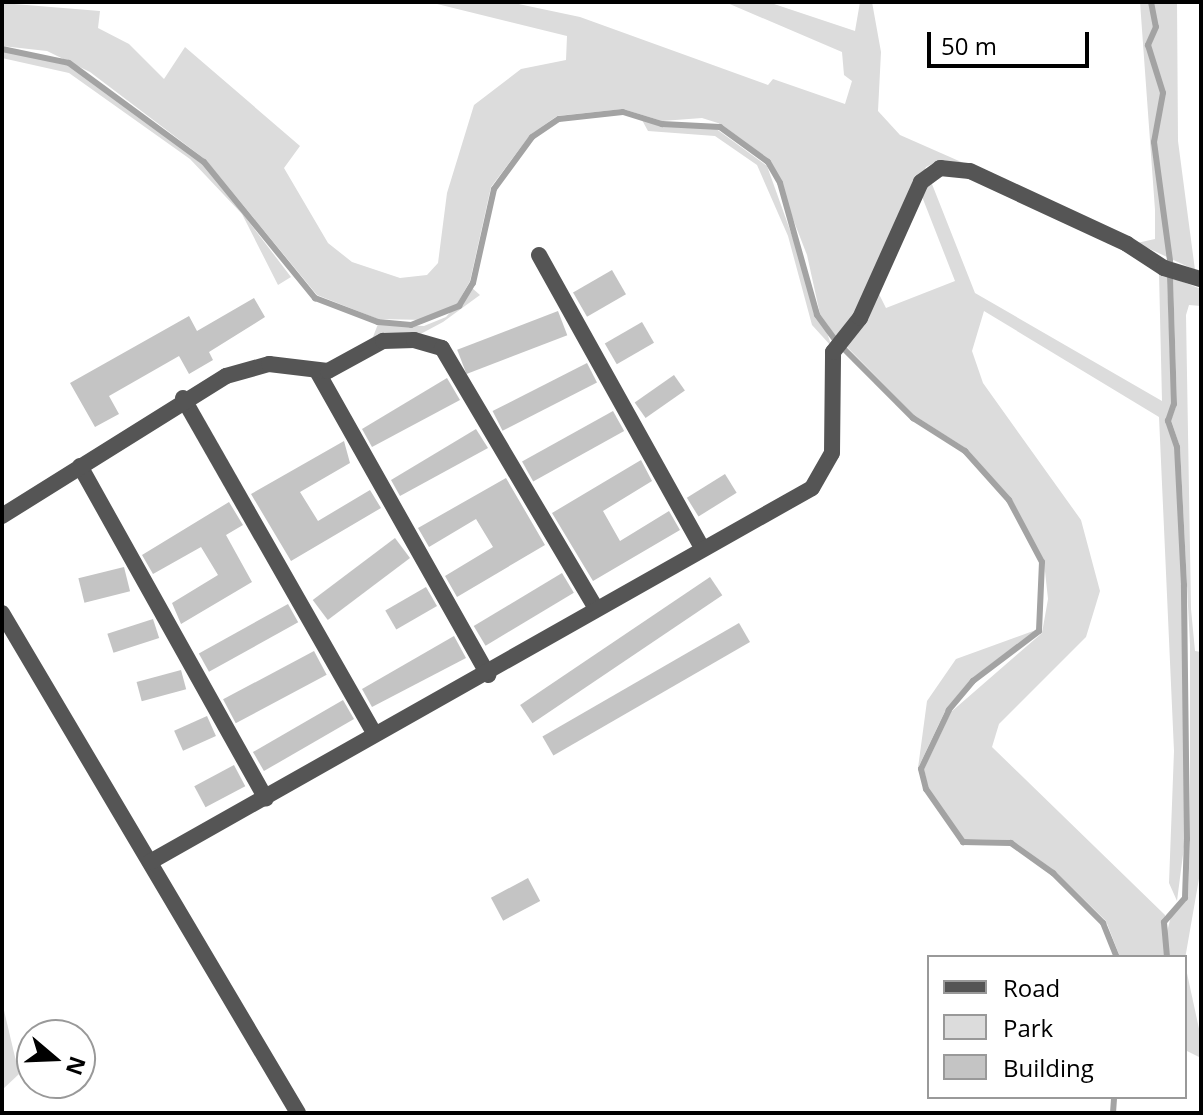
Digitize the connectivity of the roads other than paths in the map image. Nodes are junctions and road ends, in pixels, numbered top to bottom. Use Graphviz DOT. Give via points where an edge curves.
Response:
graph roads {
  1 [pos="539,255"];
  2 [pos="1201,279"];
  3 [pos="317,371"];
  4 [pos="183,398"];
  5 [pos="80,466"];
  6 [pos="2,516"];
  7 [pos="702,548"];
  8 [pos="595,607"];
  9 [pos="2,613"];
  10 [pos="488,675"];
  11 [pos="375,734"];
  12 [pos="266,799"];
  13 [pos="150,862"];
  14 [pos="298,1113"];
  1 -- 7 [label="street"];
  2 -- 7 [label="street" via="1164,268 1127,244 970,171 940,168 921,182 860,318 833,352 832,453 823,478 797,500"];
  3 -- 4 [label="street" via="295,364 250,367"];
  3 -- 8 [label="street" via="383,341 442,348"];
  3 -- 10 [label="street"];
  4 -- 5 [label="street"];
  4 -- 11 [label="street"];
  5 -- 6 [label="street"];
  5 -- 12 [label="street"];
  7 -- 8 [label="street"];
  8 -- 10 [label="street"];
  9 -- 13 [label="street"];
  10 -- 11 [label="street"];
  11 -- 12 [label="street"];
  12 -- 13 [label="street"];
  13 -- 14 [label="street"];
}
